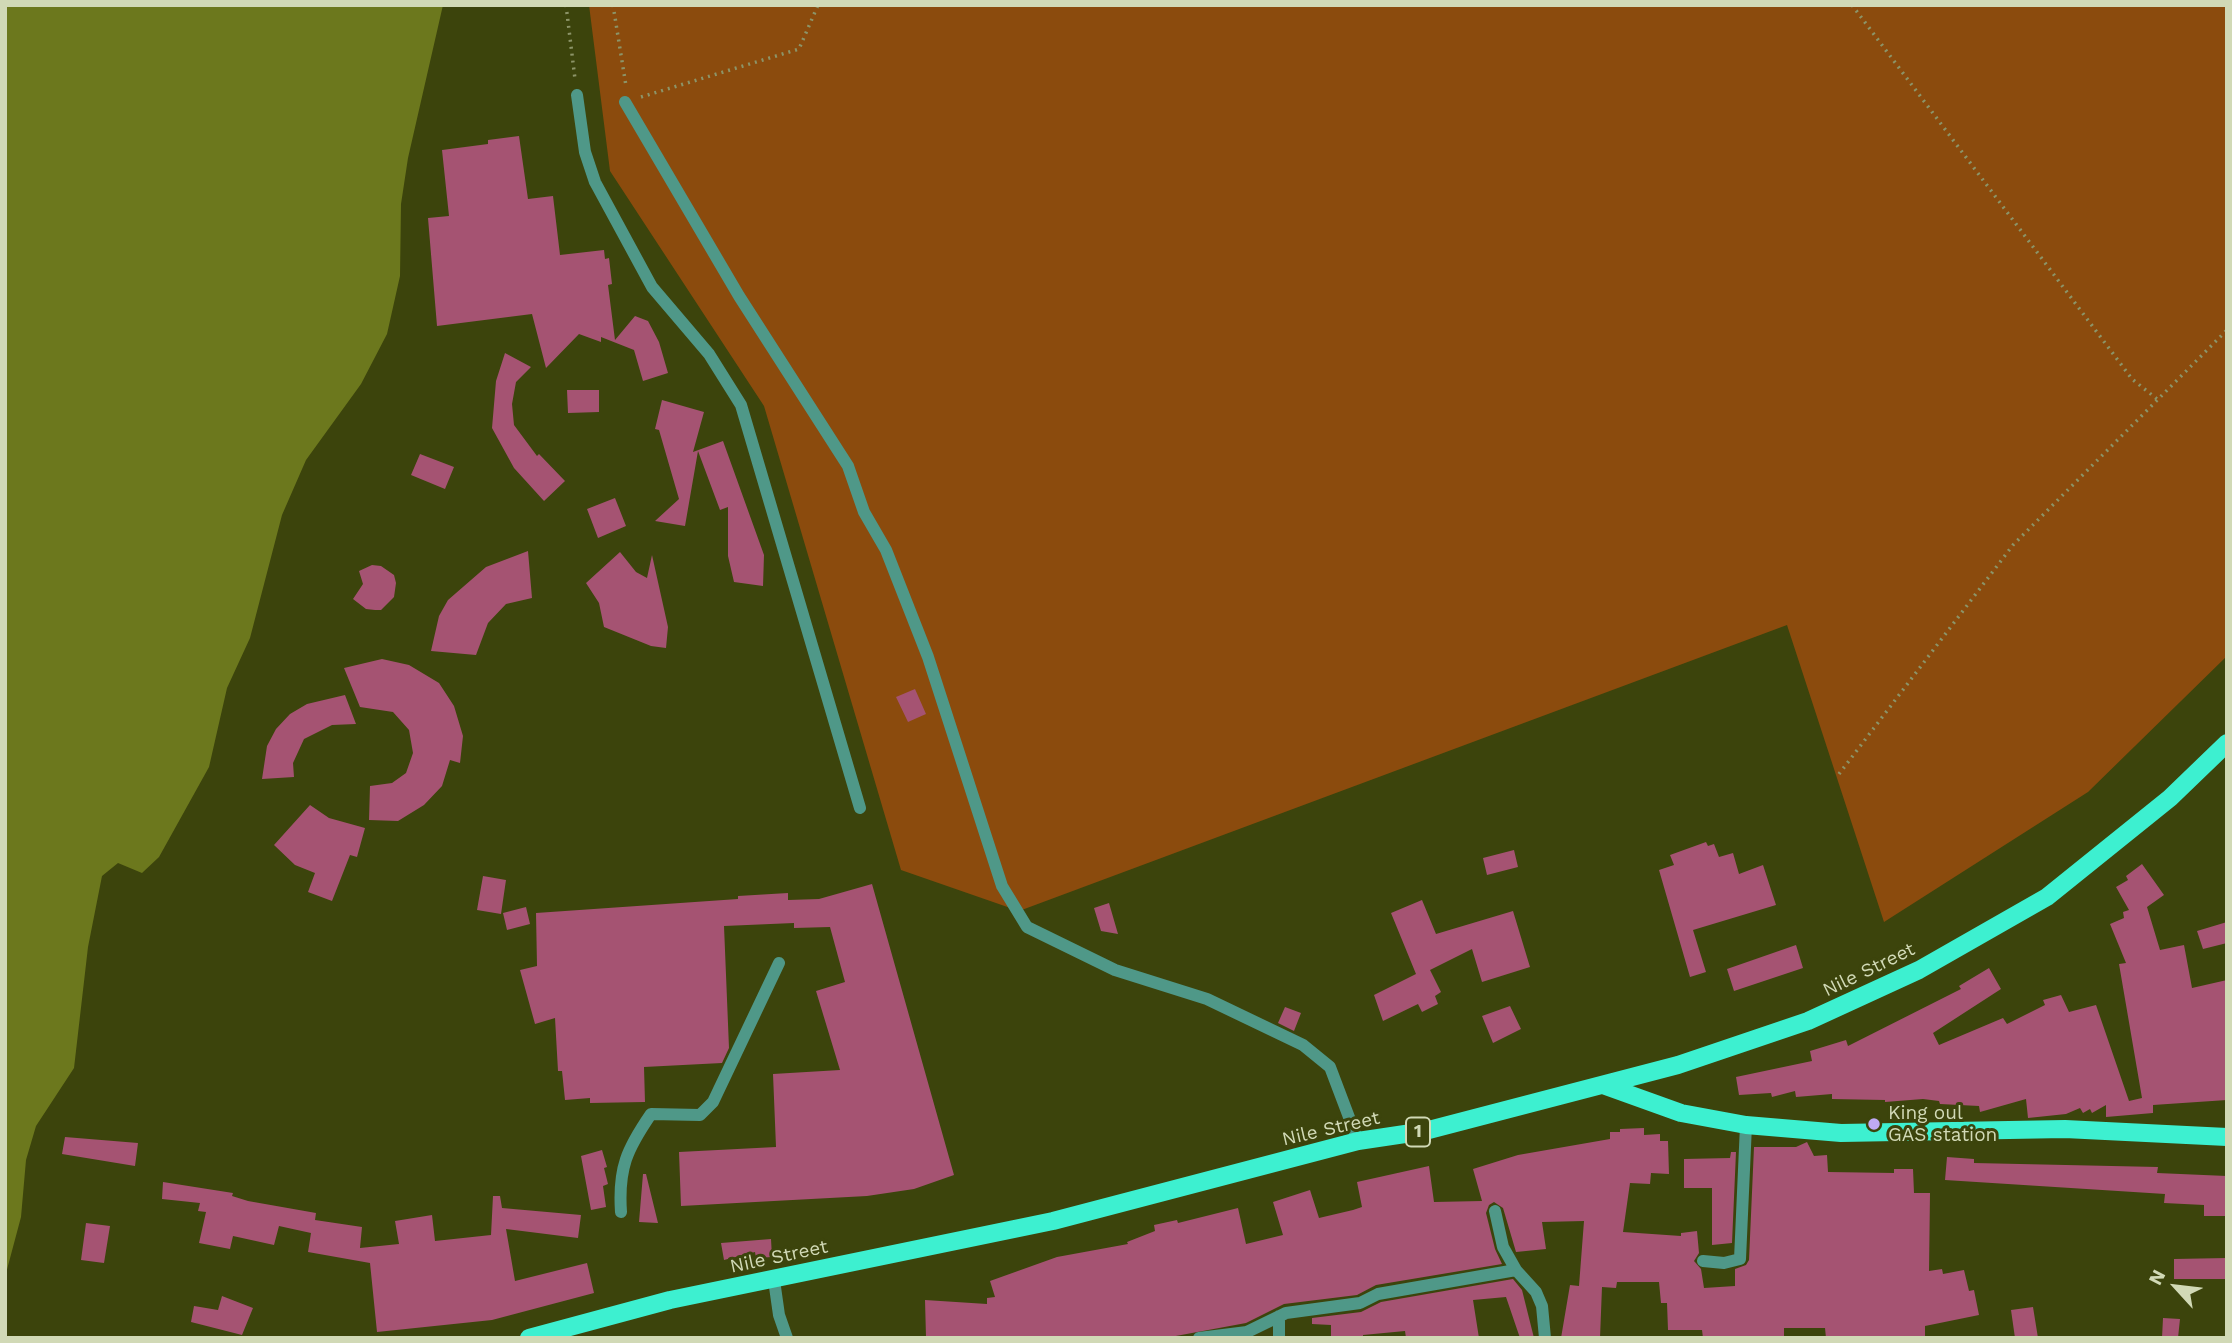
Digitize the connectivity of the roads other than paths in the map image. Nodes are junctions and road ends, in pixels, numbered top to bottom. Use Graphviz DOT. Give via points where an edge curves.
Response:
graph roads {
  1 [pos="577,95"];
  2 [pos="625,102"];
  3 [pos="2227,743"];
  4 [pos="860,808"];
  5 [pos="779,963"];
  6 [pos="1603,1085"];
  7 [pos="1746,1125"];
  8 [pos="2227,1136"];
  9 [pos="1358,1141"];
  10 [pos="1495,1211"];
  11 [pos="621,1212"];
  12 [pos="1703,1261"];
  13 [pos="1516,1270"];
  14 [pos="774,1280"];
  15 [pos="1279,1316"];
  16 [pos="528,1338"];
  17 [pos="787,1338"];
  18 [pos="1199,1338"];
  19 [pos="1279,1338"];
  20 [pos="1545,1338"];
  1 -- 4 [label="street" via="585,152 595,183 652,287 709,354 741,405"];
  2 -- 9 [label="street" via="738,296 848,466 863,512 886,550 928,657 1002,886 1027,927 1115,970 1207,999 1303,1045 1330,1067"];
  3 -- 6 [label="main road, Nile Street / 1" via="2112,848 2047,897 1978,938 1808,1021"];
  5 -- 11 [label="street" via="713,1102 700,1115 651,1114 631,1143 621,1166"];
  6 -- 7 [label="main road" via="1681,1113"];
  6 -- 9 [label="main road, Nile Street / 1" via="1425,1131"];
  7 -- 8 [label="main road" via="1841,1133 2065,1129"];
  7 -- 12 [label="street" via="1740,1259"];
  9 -- 14 [label="main road, Nile Street / 1" via="1053,1221"];
  10 -- 13 [label="street" via="1503,1247"];
  13 -- 15 [label="street"];
  13 -- 20 [label="street" via="1542,1306"];
  14 -- 16 [label="main road, Nile Street / 1" via="670,1300"];
  14 -- 17 [label="street"];
  15 -- 18 [label="street" via="1247,1332"];
  15 -- 19 [label="street"];
}
